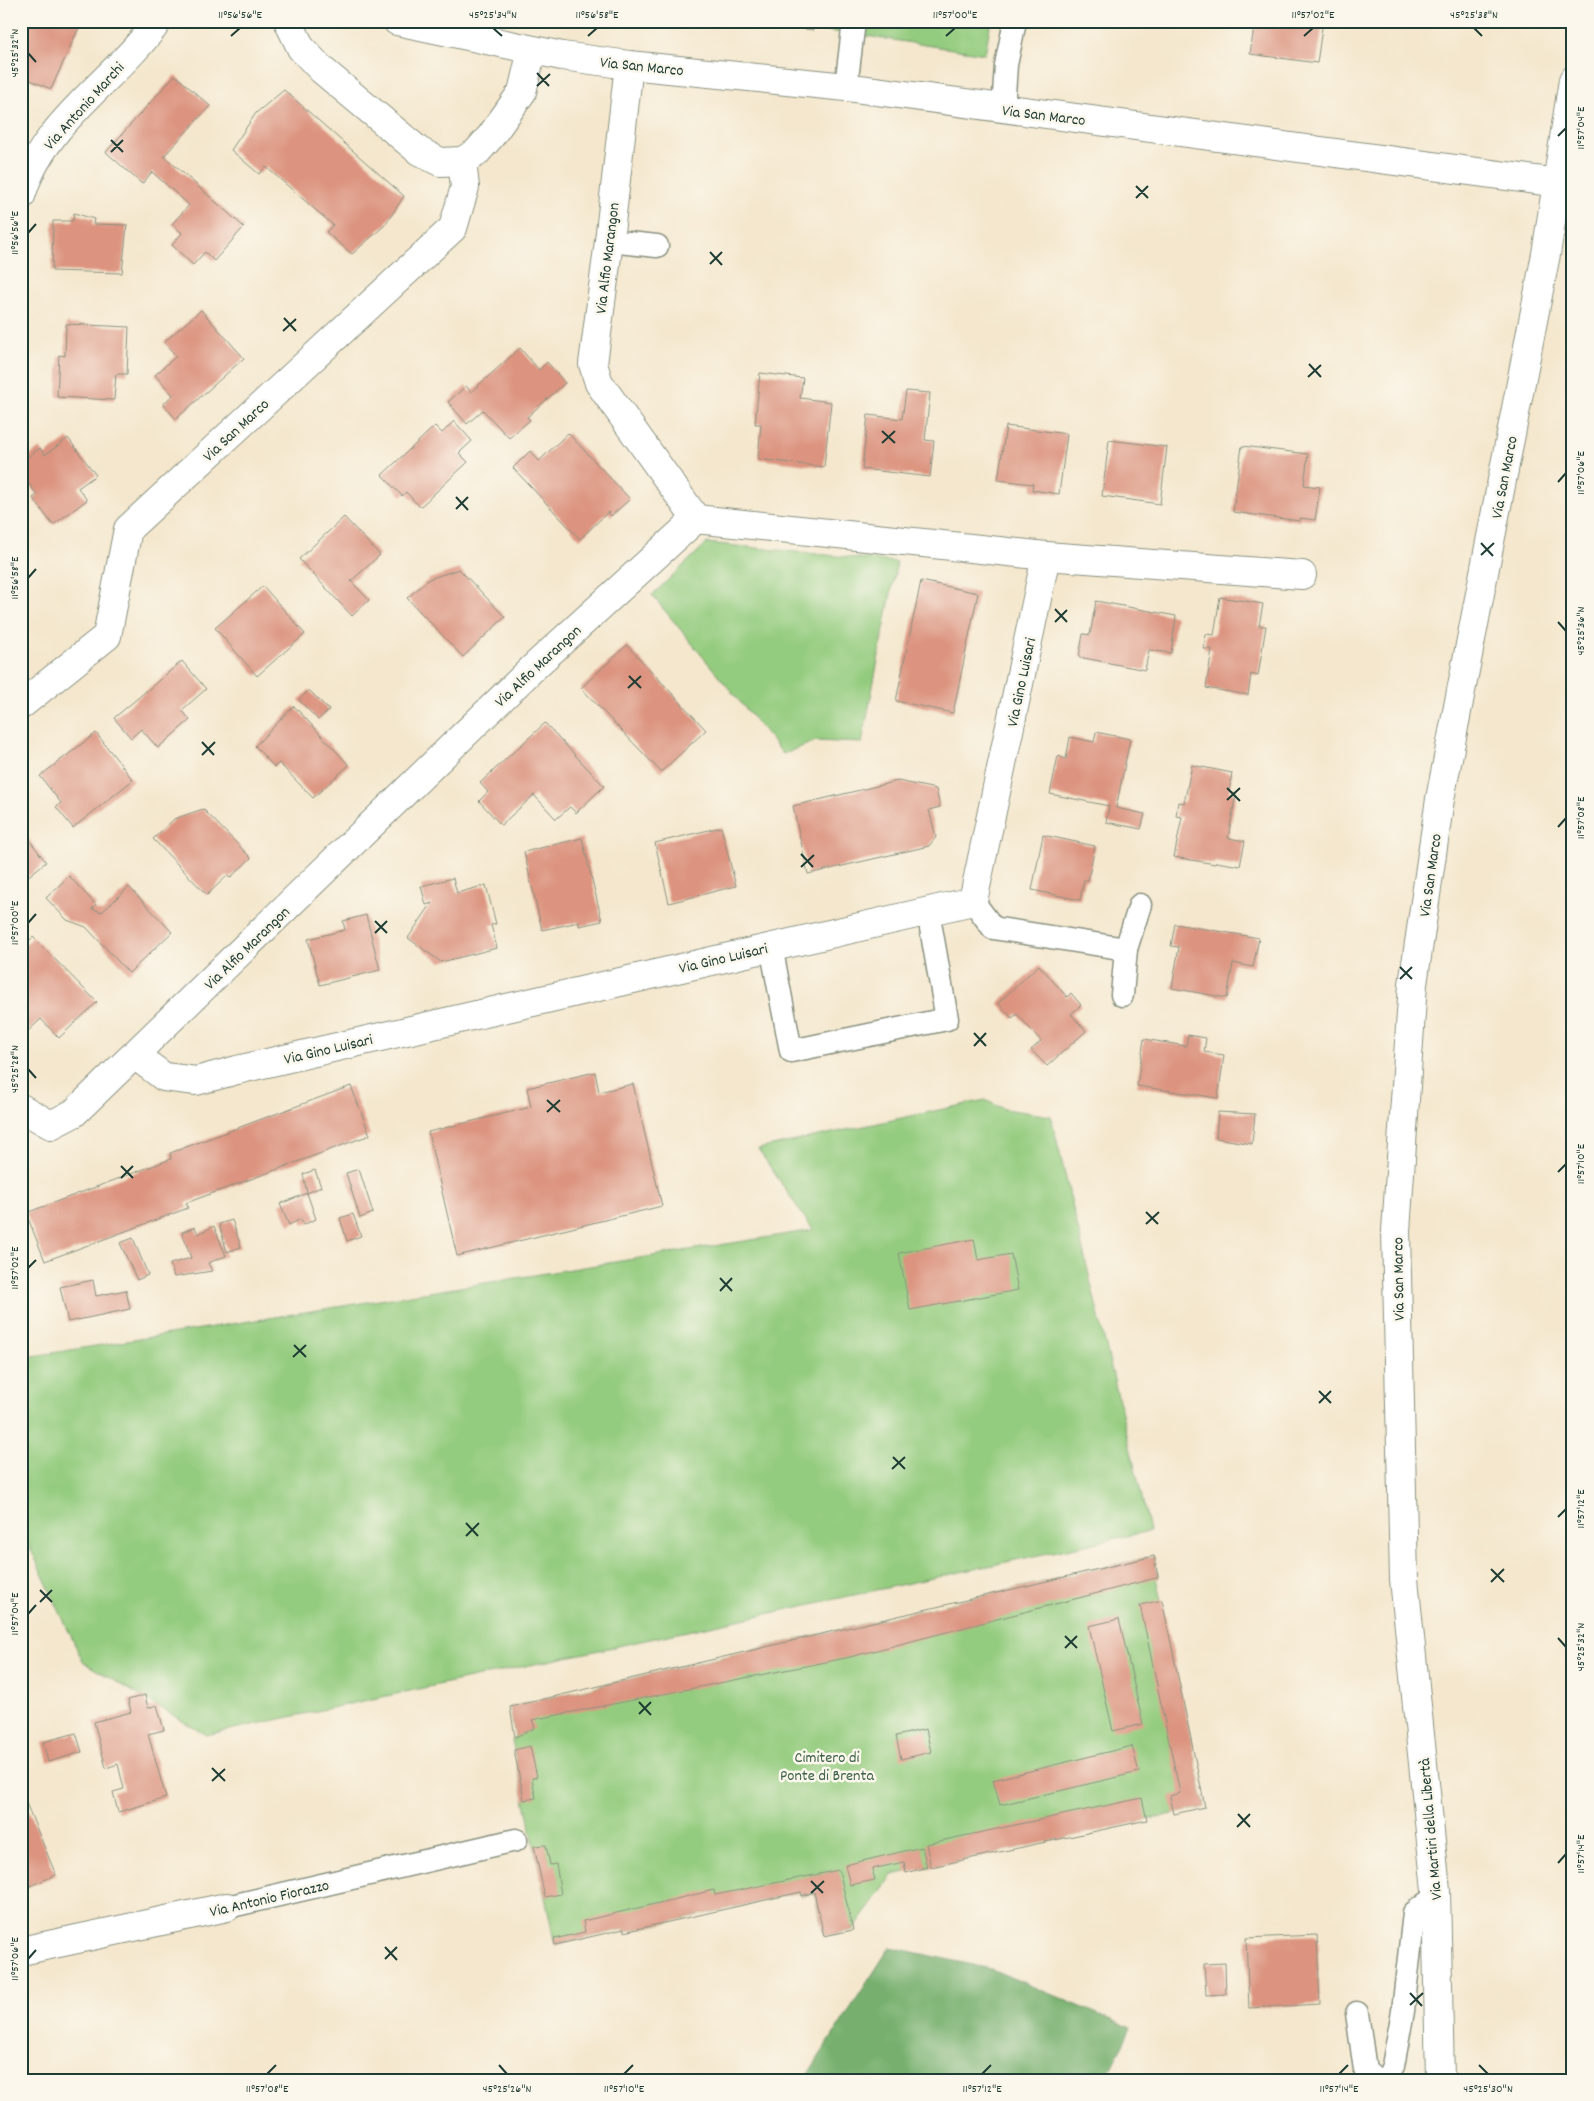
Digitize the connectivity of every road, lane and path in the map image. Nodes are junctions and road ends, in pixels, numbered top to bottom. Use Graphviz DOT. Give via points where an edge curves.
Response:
graph roads {
  1 [pos="158,21"];
  2 [pos="288,21"];
  3 [pos="397,21"];
  4 [pos="854,21"];
  5 [pos="1015,21"];
  6 [pos="532,50"];
  7 [pos="629,65"];
  8 [pos="1573,80"];
  9 [pos="846,87"];
  10 [pos="1003,109"];
  11 [pos="462,161"];
  12 [pos="1565,184"];
  13 [pos="21,196"];
  14 [pos="610,241"];
  15 [pos="657,246"];
  16 [pos="696,519"];
  17 [pos="1046,556"];
  18 [pos="1302,575"];
  19 [pos="21,705"];
  20 [pos="973,901"];
  21 [pos="1140,905"];
  22 [pos="928,911"];
  23 [pos="771,946"];
  24 [pos="1126,949"];
  25 [pos="1122,995"];
  26 [pos="135,1056"];
  27 [pos="21,1108"];
  28 [pos="1404,1579"];
  29 [pos="516,1840"];
  30 [pos="1436,1896"];
  31 [pos="227,1907"];
  32 [pos="21,1951"];
  33 [pos="1357,2013"];
  34 [pos="1378,2080"];
  35 [pos="1440,2080"];
  1 -- 13 [label="street, Via Antonio Marchi" via="51,136 35,160"];
  2 -- 11 [label="street" via="301,48 322,70 419,151 440,162"];
  3 -- 6 [label="street, Via San Marco"];
  4 -- 9 [label="lane"];
  5 -- 10 [label="lane" via="1006,65"];
  6 -- 7 [label="street, Via San Marco"];
  6 -- 11 [label="street" via="522,92 476,153"];
  7 -- 9 [label="street, Via San Marco"];
  7 -- 14 [label="street, Via Alfio Marangon"];
  8 -- 12 [label="street, Via San Marco"];
  9 -- 10 [label="street, Via San Marco"];
  10 -- 12 [label="street, Via San Marco"];
  11 -- 19 [label="street, Via San Marco" via="465,187 452,228 128,529 107,636"];
  12 -- 28 [label="street, Via San Marco" via="1542,273 1440,799 1413,984 1396,1231"];
  14 -- 15 [label="lane"];
  14 -- 16 [label="street, Via Alfio Marangon" via="592,364 599,383"];
  16 -- 17 [label="street"];
  16 -- 26 [label="street, Via Alfio Marangon" via="528,672"];
  17 -- 18 [label="street"];
  17 -- 20 [label="street, Via Gino Luisari"];
  20 -- 22 [label="street, Via Gino Luisari"];
  20 -- 24 [label="lane" via="993,928"];
  21 -- 24 [label="lane"];
  22 -- 23 [label="street, Via Gino Luisari"];
  22 -- 23 [label="lane" via="947,1019 792,1051"];
  23 -- 26 [label="street, Via Gino Luisari" via="196,1081 164,1077"];
  24 -- 25 [label="lane"];
  26 -- 27 [label="street, Via Alfio Marangon" via="74,1114 51,1125"];
  28 -- 30 [label="street, Via Martiri della Libertà"];
  29 -- 31 [label="lane, Via Antonio Fiorazzo"];
  30 -- 34 [label="lane" via="1414,1913 1393,2066 1388,2077"];
  30 -- 35 [label="street, Via Martiri della Libertà"];
  31 -- 32 [label="street, Via Antonio Fiorazzo"];
  33 -- 34 [label="lane" via="1366,2070"];
}
